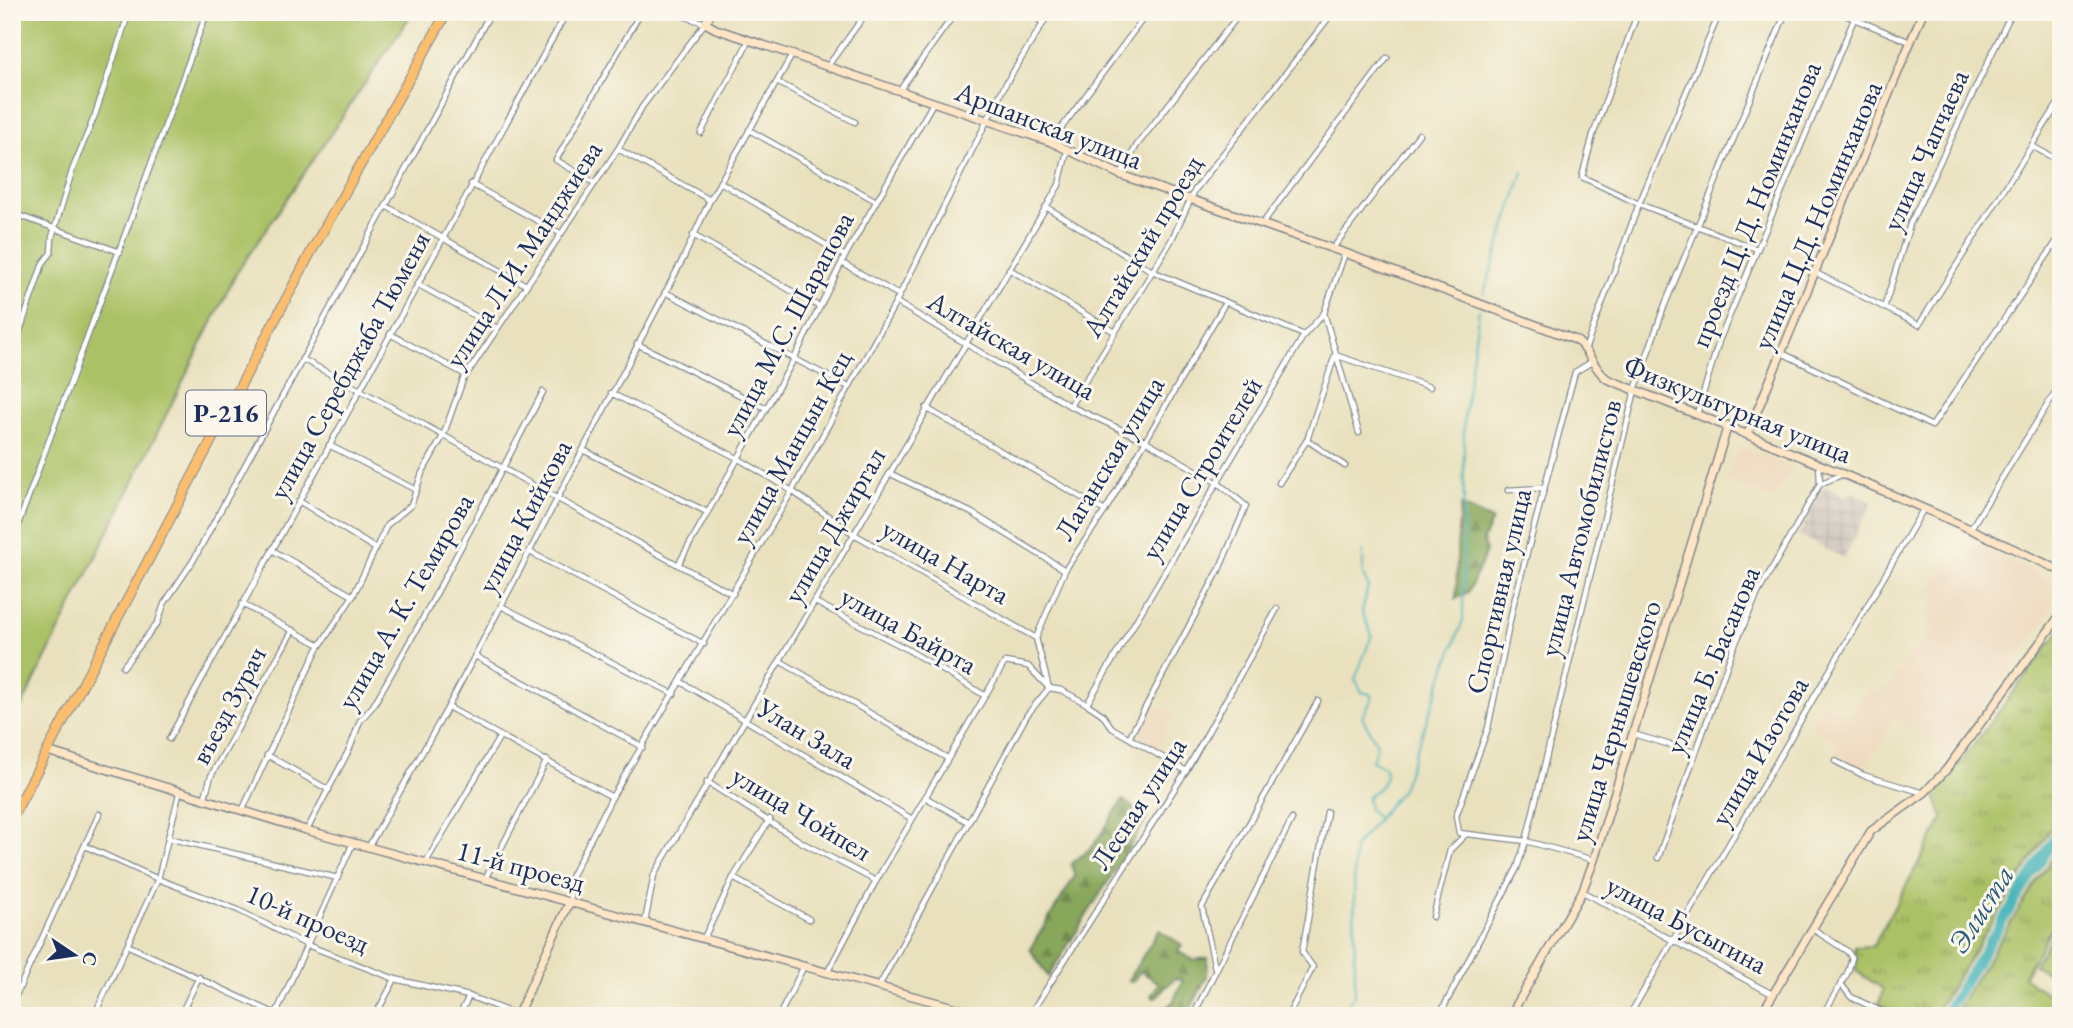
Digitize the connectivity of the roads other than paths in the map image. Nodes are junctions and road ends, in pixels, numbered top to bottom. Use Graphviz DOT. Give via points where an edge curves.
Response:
graph roads {
  1 [pos="129,12"];
  2 [pos="207,12"];
  3 [pos="447,12"];
  4 [pos="491,12"];
  5 [pos="567,12"];
  6 [pos="641,12"];
  7 [pos="670,12"];
  8 [pos="712,12"];
  9 [pos="867,12"];
  10 [pos="956,12"];
  11 [pos="1030,12"];
  12 [pos="1050,12"];
  13 [pos="1147,12"];
  14 [pos="1241,12"];
  15 [pos="1333,12"];
  16 [pos="1638,12"];
  17 [pos="1720,12"];
  18 [pos="1786,12"];
  19 [pos="1838,12"];
  20 [pos="1923,12"];
  21 [pos="2012,12"];
  22 [pos="1855,15"];
  23 [pos="705,23"];
  24 [pos="1042,23"];
  25 [pos="749,40"];
  26 [pos="1911,43"];
  27 [pos="792,55"];
  28 [pos="1387,58"];
  29 [pos="827,67"];
  30 [pos="778,82"];
  31 [pos="899,91"];
  32 [pos="2061,99"];
  33 [pos="933,103"];
  34 [pos="987,120"];
  35 [pos="855,122"];
  36 [pos="749,130"];
  37 [pos="701,133"];
  38 [pos="1419,134"];
  39 [pos="1051,142"];
  40 [pos="2032,146"];
  41 [pos="618,149"];
  42 [pos="1068,150"];
  43 [pos="2061,162"];
  44 [pos="1121,175"];
  45 [pos="720,182"];
  46 [pos="593,183"];
  47 [pos="471,184"];
  48 [pos="710,200"];
  49 [pos="876,201"];
  50 [pos="1191,201"];
  51 [pos="1639,204"];
  52 [pos="386,206"];
  53 [pos="1046,207"];
  54 [pos="12,213"];
  55 [pos="1262,224"];
  56 [pos="1697,226"];
  57 [pos="55,228"];
  58 [pos="559,233"];
  59 [pos="693,235"];
  60 [pos="2061,235"];
  61 [pos="442,238"];
  62 [pos="1333,248"];
  63 [pos="1757,249"];
  64 [pos="120,252"];
  65 [pos="1345,253"];
  66 [pos="845,256"];
  67 [pos="842,263"];
  68 [pos="1009,269"];
  69 [pos="1152,271"];
  70 [pos="1816,273"];
  71 [pos="417,284"];
  72 [pos="526,285"];
  73 [pos="665,292"];
  74 [pos="899,295"];
  75 [pos="896,302"];
  76 [pos="1225,303"];
  77 [pos="820,307"];
  78 [pos="1884,308"];
  79 [pos="1324,313"];
  80 [pos="497,328"];
  81 [pos="1115,332"];
  82 [pos="390,334"];
  83 [pos="1304,335"];
  84 [pos="637,344"];
  85 [pos="964,344"];
  86 [pos="1586,347"];
  87 [pos="1782,353"];
  88 [pos="12,354"];
  89 [pos="1335,355"];
  90 [pos="302,359"];
  91 [pos="794,359"];
  92 [pos="1590,363"];
  93 [pos="466,375"];
  94 [pos="2061,383"];
  95 [pos="849,387"];
  96 [pos="1430,387"];
  97 [pos="360,389"];
  98 [pos="1636,390"];
  99 [pos="543,392"];
  100 [pos="611,393"];
  101 [pos="1070,406"];
  102 [pos="766,408"];
  103 [pos="926,408"];
  104 [pos="1697,414"];
  105 [pos="1728,425"];
  106 [pos="1359,433"];
  107 [pos="1748,433"];
  108 [pos="443,436"];
  109 [pos="1307,440"];
  110 [pos="1146,441"];
  111 [pos="329,445"];
  112 [pos="583,450"];
  113 [pos="739,459"];
  114 [pos="1819,464"];
  115 [pos="1345,466"];
  116 [pos="505,468"];
  117 [pos="889,473"];
  118 [pos="1843,474"];
  119 [pos="1218,483"];
  120 [pos="1279,484"];
  121 [pos="1820,484"];
  122 [pos="1544,488"];
  123 [pos="416,490"];
  124 [pos="1508,490"];
  125 [pos="792,491"];
  126 [pos="557,500"];
  127 [pos="299,501"];
  128 [pos="1246,506"];
  129 [pos="1924,508"];
  130 [pos="1105,511"];
  131 [pos="706,512"];
  132 [pos="1971,528"];
  133 [pos="854,534"];
  134 [pos="12,541"];
  135 [pos="376,548"];
  136 [pos="272,550"];
  137 [pos="530,552"];
  138 [pos="678,565"];
  139 [pos="1065,570"];
  140 [pos="2061,571"];
  141 [pos="733,594"];
  142 [pos="353,596"];
  143 [pos="815,602"];
  144 [pos="242,604"];
  145 [pos="501,606"];
  146 [pos="1277,609"];
  147 [pos="2061,614"];
  148 [pos="293,630"];
  149 [pos="1036,638"];
  150 [pos="704,644"];
  151 [pos="320,645"];
  152 [pos="475,656"];
  153 [pos="780,661"];
  154 [pos="123,667"];
  155 [pos="681,682"];
  156 [pos="1049,688"];
  157 [pos="674,694"];
  158 [pos="984,695"];
  159 [pos="1318,701"];
  160 [pos="1087,704"];
  161 [pos="448,707"];
  162 [pos="746,720"];
  163 [pos="1633,734"];
  164 [pos="500,736"];
  165 [pos="1130,736"];
  166 [pos="169,739"];
  167 [pos="643,747"];
  168 [pos="47,751"];
  169 [pos="1695,752"];
  170 [pos="267,755"];
  171 [pos="947,758"];
  172 [pos="547,761"];
  173 [pos="1835,761"];
  174 [pos="1186,771"];
  175 [pos="707,782"];
  176 [pos="329,790"];
  177 [pos="1924,793"];
  178 [pos="179,794"];
  179 [pos="12,795"];
  180 [pos="612,797"];
  181 [pos="925,797"];
  182 [pos="22,799"];
  183 [pos="204,801"];
  184 [pos="241,812"];
  185 [pos="1327,812"];
  186 [pos="99,814"];
  187 [pos="12,818"];
  188 [pos="770,819"];
  189 [pos="912,819"];
  190 [pos="1292,819"];
  191 [pos="968,822"];
  192 [pos="306,830"];
  193 [pos="1466,834"];
  194 [pos="168,838"];
  195 [pos="1526,841"];
  196 [pos="353,843"];
  197 [pos="85,846"];
  198 [pos="368,847"];
  199 [pos="1658,858"];
  200 [pos="1594,860"];
  201 [pos="426,862"];
  202 [pos="338,878"];
  203 [pos="733,878"];
  204 [pos="158,879"];
  205 [pos="485,879"];
  206 [pos="876,881"];
  207 [pos="1582,892"];
  208 [pos="570,901"];
  209 [pos="1433,917"];
  210 [pos="809,919"];
  211 [pos="645,923"];
  212 [pos="1811,928"];
  213 [pos="704,938"];
  214 [pos="1673,942"];
  215 [pos="127,945"];
  216 [pos="307,945"];
  217 [pos="803,968"];
  218 [pos="1215,968"];
  219 [pos="827,974"];
  220 [pos="199,977"];
  221 [pos="395,979"];
  222 [pos="1841,984"];
  223 [pos="877,989"];
  224 [pos="1772,994"];
  225 [pos="469,996"];
  226 [pos="12,1004"];
  227 [pos="976,1014"];
  228 [pos="275,1015"];
  229 [pos="94,1016"];
  230 [pos="180,1016"];
  231 [pos="376,1016"];
  232 [pos="458,1016"];
  233 [pos="518,1016"];
  234 [pos="779,1016"];
  235 [pos="986,1016"];
  236 [pos="1028,1016"];
  237 [pos="1193,1016"];
  238 [pos="1288,1016"];
  239 [pos="1439,1016"];
  240 [pos="1510,1016"];
  241 [pos="1629,1016"];
  242 [pos="1760,1016"];
  243 [pos="1822,1016"];
  244 [pos="1891,1016"];
  1 -- 57 [label="street"];
  2 -- 64 [label="street"];
  3 -- 168 [label="highway, Р-216" via="311,252"];
  4 -- 52 [label="street"];
  5 -- 47 [label="street, улица Серебджаба Тюменя"];
  6 -- 46 [label="street" via="556,160"];
  7 -- 23 [label="street, Аршанская улица"];
  8 -- 23 [label="street"];
  9 -- 29 [label="street"];
  10 -- 31 [label="street"];
  11 -- 24 [label="street"];
  12 -- 24 [label="street, улица Манцын Кец"];
  13 -- 39 [label="street"];
  14 -- 44 [label="street" via="1137,145"];
  15 -- 50 [label="street, Алтайский проезд"];
  16 -- 51 [label="street" via="1582,177"];
  17 -- 51 [label="street"];
  18 -- 56 [label="street, улица Автомобилистов"];
  19 -- 22 [label="street"];
  20 -- 26 [label="street, улица Ц.Д. Номинханова"];
  21 -- 78 [label="street, улица Чапчаева" via="1910,224"];
  22 -- 26 [label="street"];
  22 -- 63 [label="street, проезд Ц. Д. Номинханова"];
  23 -- 25 [label="street, Аршанская улица"];
  23 -- 41 [label="street, улица Л.И. Манджиева" via="642,107"];
  24 -- 34 [label="street, улица Манцын Кец"];
  25 -- 27 [label="street, Аршанская улица"];
  25 -- 37 [label="street"];
  26 -- 70 [label="street, улица Ц.Д. Номинханова"];
  27 -- 29 [label="street, Аршанская улица"];
  27 -- 30 [label="street, улица Кийкова"];
  28 -- 55 [label="street"];
  29 -- 31 [label="street, Аршанская улица"];
  30 -- 35 [label="street"];
  30 -- 36 [label="street, улица Кийкова"];
  31 -- 33 [label="street, Аршанская улица"];
  32 -- 40 [label="street"];
  33 -- 34 [label="street, Аршанская улица"];
  33 -- 49 [label="street, улица М.С. Шарапова"];
  34 -- 39 [label="street, Аршанская улица"];
  34 -- 74 [label="street, улица Манцын Кец"];
  36 -- 45 [label="street, улица Кийкова"];
  36 -- 49 [label="street"];
  38 -- 62 [label="street"];
  39 -- 42 [label="street, Аршанская улица"];
  40 -- 43 [label="street"];
  40 -- 78 [label="street" via="1919,325"];
  41 -- 46 [label="street, улица Л.И. Манджиева"];
  41 -- 48 [label="street"];
  42 -- 44 [label="street, Аршанская улица"];
  42 -- 53 [label="street, улица Джиргал" via="1059,185"];
  44 -- 50 [label="street, Аршанская улица"];
  45 -- 48 [label="street, улица Кийкова"];
  45 -- 66 [label="street"];
  46 -- 58 [label="street, улица Л.И. Манджиева"];
  47 -- 58 [label="street"];
  47 -- 61 [label="street, улица Серебджаба Тюменя"];
  48 -- 59 [label="street, улица Кийкова"];
  49 -- 66 [label="street, улица М.С. Шарапова"];
  50 -- 55 [label="street, Аршанская улица"];
  50 -- 69 [label="street, Алтайский проезд"];
  51 -- 56 [label="street"];
  51 -- 86 [label="street"];
  52 -- 61 [label="street"];
  52 -- 90 [label="street"];
  53 -- 68 [label="street, улица Джиргал"];
  53 -- 69 [label="street"];
  54 -- 57 [label="street"];
  55 -- 62 [label="street, Аршанская улица"];
  56 -- 63 [label="street"];
  56 -- 98 [label="street, улица Автомобилистов"];
  57 -- 64 [label="street"];
  57 -- 88 [label="street" via="51,253 43,263"];
  58 -- 72 [label="street, улица Л.И. Манджиева"];
  59 -- 73 [label="street, улица Кийкова"];
  59 -- 77 [label="street"];
  60 -- 87 [label="street" via="1932,426"];
  61 -- 71 [label="street, улица Серебджаба Тюменя"];
  61 -- 72 [label="street"];
  62 -- 65 [label="street, Аршанская улица"];
  63 -- 104 [label="street, проезд Ц. Д. Номинханова" via="1719,341"];
  64 -- 134 [label="street"];
  65 -- 79 [label="street, улица Строителей"];
  65 -- 86 [label="street, Аршанская улица"];
  66 -- 67 [label="street, улица М.С. Шарапова"];
  67 -- 74 [label="street"];
  67 -- 77 [label="street, улица М.С. Шарапова"];
  68 -- 81 [label="street"];
  68 -- 85 [label="street, улица Джиргал"];
  69 -- 76 [label="street"];
  69 -- 81 [label="street, Алтайский проезд"];
  70 -- 78 [label="street"];
  70 -- 87 [label="street, улица Ц.Д. Номинханова"];
  71 -- 80 [label="street"];
  71 -- 82 [label="street, улица Серебджаба Тюменя"];
  72 -- 80 [label="street, улица Л.И. Манджиева"];
  73 -- 84 [label="street, улица Кийкова"];
  73 -- 91 [label="street"];
  74 -- 75 [label="street, улица Манцын Кец"];
  75 -- 85 [label="street, Алтайская улица"];
  75 -- 95 [label="street, улица Манцын Кец"];
  76 -- 83 [label="street"];
  76 -- 110 [label="street, Лаганская улица"];
  77 -- 91 [label="street, улица М.С. Шарапова"];
  79 -- 83 [label="street, улица Строителей"];
  79 -- 89 [label="street"];
  80 -- 93 [label="street, улица Л.И. Манджиева"];
  81 -- 101 [label="street, Алтайский проезд"];
  82 -- 93 [label="street"];
  82 -- 97 [label="street, улица Серебджаба Тюменя"];
  83 -- 119 [label="street, улица Строителей"];
  84 -- 100 [label="street, улица Кийкова"];
  84 -- 102 [label="street"];
  85 -- 101 [label="street, Алтайская улица"];
  85 -- 103 [label="street, улица Джиргал"];
  86 -- 92 [label="street, Физкультурная улица"];
  87 -- 107 [label="street, улица Ц.Д. Номинханова"];
  89 -- 96 [label="street"];
  89 -- 106 [label="street"];
  89 -- 109 [label="street"];
  90 -- 97 [label="street"];
  90 -- 154 [label="street" via="193,561 163,604 158,622"];
  91 -- 95 [label="street"];
  91 -- 102 [label="street, улица М.С. Шарапова"];
  92 -- 98 [label="street, Физкультурная улица" via="1607,379"];
  92 -- 122 [label="street, Спортивная улица" via="1575,372"];
  93 -- 108 [label="street, улица Л.И. Манджиева"];
  94 -- 132 [label="street"];
  95 -- 125 [label="street, улица Манцын Кец"];
  97 -- 108 [label="street"];
  97 -- 111 [label="street, улица Серебджаба Тюменя"];
  98 -- 104 [label="street, Физкультурная улица"];
  98 -- 195 [label="street, улица Автомобилистов"];
  99 -- 116 [label="street, улица А. К. Темирова"];
  100 -- 112 [label="street, улица Кийкова"];
  100 -- 113 [label="street, улица Нарта"];
  101 -- 110 [label="street, Алтайская улица"];
  102 -- 113 [label="street, улица М.С. Шарапова"];
  103 -- 117 [label="street, улица Джиргал"];
  103 -- 130 [label="street"];
  104 -- 105 [label="street, Физкультурная улица"];
  105 -- 107 [label="street, Физкультурная улица"];
  105 -- 163 [label="street, улица Чернышевского"];
  107 -- 114 [label="street, Физкультурная улица"];
  108 -- 116 [label="street"];
  108 -- 123 [label="street, улица Л.И. Манджиева"];
  109 -- 115 [label="street"];
  109 -- 120 [label="street"];
  110 -- 119 [label="street, Алтайская улица"];
  110 -- 130 [label="street, Лаганская улица"];
  111 -- 123 [label="street"];
  111 -- 127 [label="street, улица Серебджаба Тюменя"];
  112 -- 126 [label="street, улица Кийкова"];
  112 -- 131 [label="street"];
  113 -- 125 [label="street, улица Нарта"];
  113 -- 131 [label="street, улица М.С. Шарапова"];
  114 -- 118 [label="street, Физкультурная улица"];
  114 -- 121 [label="street"];
  116 -- 126 [label="street"];
  116 -- 176 [label="street, улица А. К. Темирова" via="373,706 360,721"];
  117 -- 133 [label="street, улица Джиргал"];
  117 -- 139 [label="street" via="972,513"];
  118 -- 121 [label="street"];
  118 -- 129 [label="street, Физкультурная улица"];
  119 -- 128 [label="street, Алтайская улица"];
  119 -- 160 [label="street, улица Строителей"];
  121 -- 169 [label="street, улица Б. Басанова" via="1758,593"];
  122 -- 124 [label="street"];
  122 -- 193 [label="street, Спортивная улица" via="1488,728 1456,816 1459,834"];
  123 -- 135 [label="street, улица Л.И. Манджиева" via="411,505 387,525"];
  125 -- 133 [label="street, улица Нарта"];
  125 -- 141 [label="street, улица Манцын Кец"];
  126 -- 137 [label="street, улица Кийкова"];
  126 -- 138 [label="street"];
  127 -- 135 [label="street"];
  127 -- 136 [label="street, улица Серебджаба Тюменя"];
  128 -- 165 [label="street, Лесная улица" via="1220,570"];
  129 -- 132 [label="street, Физкультурная улица"];
  129 -- 214 [label="street, улица Изотова"];
  130 -- 139 [label="street, Лаганская улица"];
  131 -- 138 [label="street, улица М.С. Шарапова"];
  132 -- 140 [label="street, Физкультурная улица"];
  133 -- 143 [label="street, улица Джиргал"];
  133 -- 149 [label="street, улица Нарта"];
  135 -- 142 [label="street, улица Л.И. Манджиева"];
  136 -- 142 [label="street"];
  136 -- 144 [label="street, улица Серебджаба Тюменя"];
  137 -- 145 [label="street, улица Кийкова"];
  137 -- 150 [label="street"];
  138 -- 141 [label="street"];
  139 -- 149 [label="street, Лаганская улица"];
  141 -- 150 [label="street, улица Манцын Кец"];
  142 -- 151 [label="street, улица Л.И. Манджиева"];
  143 -- 153 [label="street, улица Джиргал"];
  143 -- 158 [label="street, улица Байрта"];
  144 -- 148 [label="street"];
  144 -- 166 [label="street, улица Серебджаба Тюменя"];
  145 -- 152 [label="street, улица Кийкова"];
  145 -- 157 [label="street"];
  146 -- 174 [label="street, Лесная улица"];
  147 -- 177 [label="street"];
  148 -- 151 [label="street"];
  148 -- 183 [label="street, въезд Зурач" via="211,776"];
  149 -- 156 [label="street"];
  150 -- 155 [label="street, улица Манцын Кец"];
  151 -- 170 [label="street, улица Л.И. Манджиева"];
  152 -- 161 [label="street, улица Кийкова"];
  152 -- 167 [label="street"];
  153 -- 162 [label="street, улица Джиргал"];
  153 -- 171 [label="street"];
  155 -- 157 [label="street, улица Манцын Кец"];
  155 -- 162 [label="street, Улан Зала"];
  156 -- 158 [label="street" via="1028,666 1005,662"];
  156 -- 160 [label="street"];
  156 -- 191 [label="street" via="1027,715"];
  157 -- 167 [label="street, улица Манцын Кец"];
  158 -- 171 [label="street"];
  159 -- 218 [label="street" via="1202,907"];
  160 -- 165 [label="street" via="1112,728"];
  161 -- 164 [label="street"];
  161 -- 198 [label="street, улица Кийкова"];
  162 -- 175 [label="street, улица Джиргал"];
  162 -- 189 [label="street, Улан Зала"];
  163 -- 169 [label="street"];
  163 -- 200 [label="street, улица Чернышевского"];
  164 -- 172 [label="street"];
  164 -- 201 [label="street"];
  165 -- 174 [label="street"];
  167 -- 180 [label="street, улица Манцын Кец"];
  168 -- 178 [label="street, 11-й проезд"];
  168 -- 182 [label="highway, Р-216"];
  169 -- 199 [label="street, улица Б. Басанова"];
  170 -- 176 [label="street"];
  170 -- 184 [label="street, улица Л.И. Манджиева"];
  171 -- 181 [label="street"];
  172 -- 180 [label="street"];
  172 -- 205 [label="street"];
  173 -- 177 [label="street" via="1863,775"];
  174 -- 236 [label="street, Лесная улица"];
  175 -- 188 [label="street, улица Чойпел"];
  175 -- 211 [label="street, улица Джиргал" via="654,875"];
  176 -- 192 [label="street, улица А. К. Темирова"];
  177 -- 212 [label="street" via="1871,831"];
  178 -- 183 [label="street, 11-й проезд"];
  178 -- 194 [label="street"];
  179 -- 182 [label="street"];
  180 -- 208 [label="street, улица Манцын Кец" via="571,877"];
  181 -- 189 [label="street"];
  181 -- 191 [label="street"];
  182 -- 187 [label="highway, Р-216"];
  183 -- 184 [label="street, 11-й проезд"];
  184 -- 192 [label="street, 11-й проезд"];
  185 -- 238 [label="street" via="1302,952 1313,967"];
  186 -- 197 [label="street"];
  188 -- 203 [label="street"];
  188 -- 206 [label="street, улица Чойпел" via="803,843"];
  189 -- 206 [label="street"];
  190 -- 218 [label="street"];
  191 -- 223 [label="street"];
  192 -- 196 [label="street, 11-й проезд"];
  193 -- 195 [label="street"];
  193 -- 209 [label="street" via="1450,850"];
  194 -- 202 [label="street"];
  194 -- 204 [label="street"];
  195 -- 200 [label="street"];
  195 -- 239 [label="street, улица Автомобилистов" via="1517,867"];
  196 -- 198 [label="street, 11-й проезд"];
  196 -- 202 [label="street"];
  197 -- 204 [label="street, 10-й проезд"];
  197 -- 226 [label="street"];
  198 -- 201 [label="street, 11-й проезд"];
  200 -- 207 [label="street, улица Чернышевского"];
  201 -- 205 [label="street, 11-й проезд"];
  202 -- 216 [label="street"];
  203 -- 210 [label="street"];
  203 -- 213 [label="street"];
  204 -- 215 [label="street"];
  204 -- 216 [label="street, 10-й проезд" via="238,910"];
  205 -- 208 [label="street, 11-й проезд"];
  206 -- 219 [label="street"];
  207 -- 214 [label="street, улица Бусыгина"];
  207 -- 240 [label="street, улица Чернышевского"];
  208 -- 211 [label="street, 11-й проезд"];
  208 -- 233 [label="street"];
  211 -- 213 [label="street, 11-й проезд"];
  212 -- 222 [label="street" via="1850,954 1852,964"];
  212 -- 224 [label="street"];
  213 -- 217 [label="street, 11-й проезд"];
  214 -- 224 [label="street, улица Бусыгина"];
  214 -- 241 [label="street, улица Изотова"];
  215 -- 220 [label="street"];
  215 -- 229 [label="street"];
  216 -- 221 [label="street, 10-й проезд"];
  216 -- 228 [label="street"];
  217 -- 219 [label="street, 11-й проезд"];
  217 -- 234 [label="street"];
  218 -- 237 [label="street"];
  219 -- 223 [label="street, 11-й проезд"];
  220 -- 228 [label="street"];
  220 -- 230 [label="street"];
  221 -- 225 [label="street, 10-й проезд"];
  221 -- 231 [label="street"];
  222 -- 243 [label="street"];
  222 -- 244 [label="street" via="1851,997"];
  223 -- 227 [label="street, 11-й проезд"];
  224 -- 242 [label="street"];
  225 -- 232 [label="street"];
  225 -- 233 [label="street, 10-й проезд"];
  227 -- 235 [label="street, 11-й проезд"];
}
